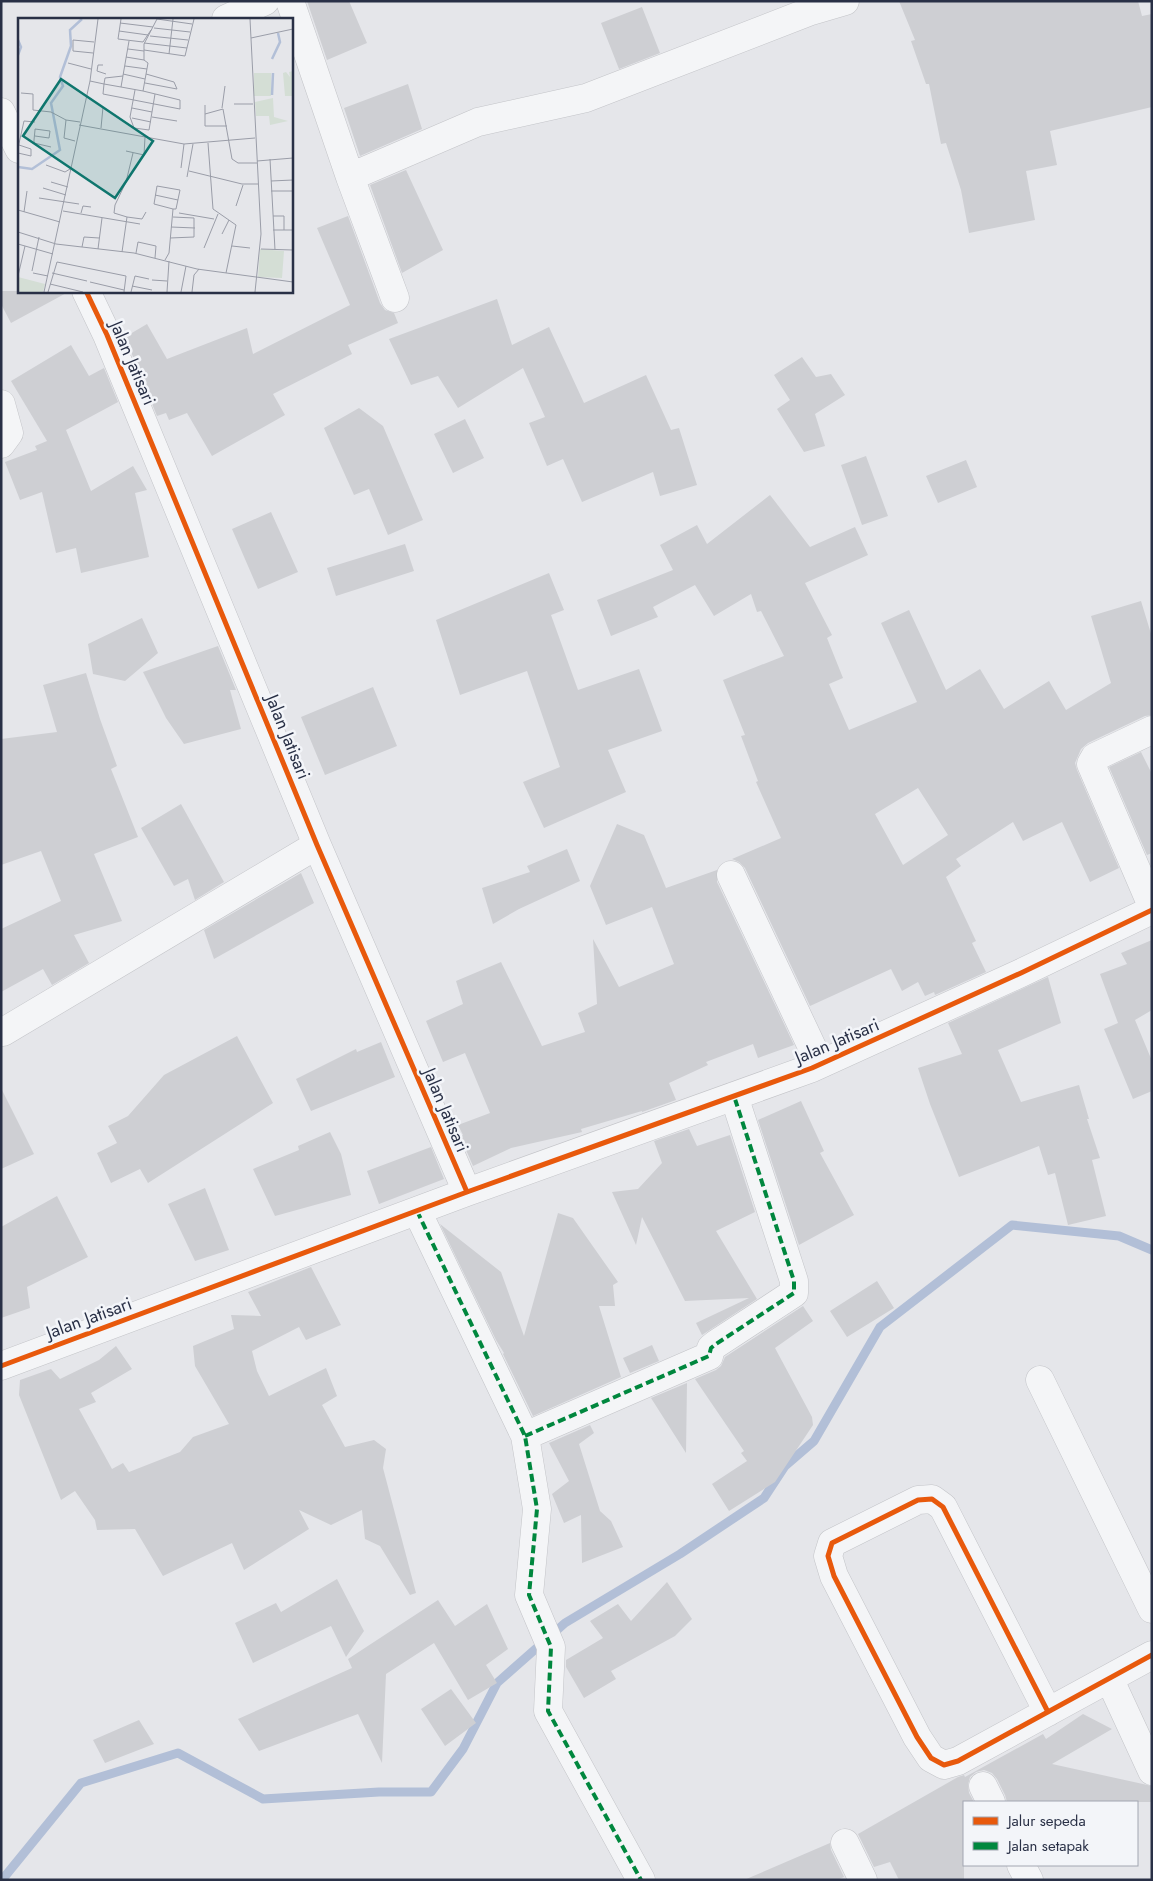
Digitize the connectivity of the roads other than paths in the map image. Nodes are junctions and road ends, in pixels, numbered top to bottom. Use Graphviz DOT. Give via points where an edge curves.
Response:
graph roads {
  1 [pos="265,1"];
  2 [pos="290,1"];
  3 [pos="845,1"];
  4 [pos="228,18"];
  5 [pos="1,112"];
  6 [pos="18,147"];
  7 [pos="350,176"];
  8 [pos="86,292"];
  9 [pos="396,298"];
  10 [pos="1,404"];
  11 [pos="1,444"];
  12 [pos="1152,730"];
  13 [pos="317,845"];
  14 [pos="731,875"];
  15 [pos="1152,906"];
  16 [pos="1152,910"];
  17 [pos="4,1032"];
  18 [pos="820,1064"];
  19 [pos="734,1096"];
  20 [pos="467,1192"];
  21 [pos="417,1211"];
  22 [pos="1,1366"];
  23 [pos="1040,1380"];
  24 [pos="525,1436"];
  25 [pos="1152,1608"];
  26 [pos="1152,1656"];
  27 [pos="1110,1680"];
  28 [pos="1048,1712"];
  29 [pos="1152,1771"];
  30 [pos="845,1843"];
  31 [pos="1022,1866"];
  32 [pos="641,1880"];
  33 [pos="863,1880"];
  34 [pos="1029,1880"];
  1 -- 4 [label="street"];
  2 -- 7 [label="street"];
  3 -- 7 [label="street" via="811,11 586,98 478,122"];
  5 -- 6 [label="street"];
  7 -- 9 [label="street"];
  8 -- 13 [label="street, Jalan Jatisari"];
  10 -- 11 [label="street" via="9,433"];
  12 -- 15 [label="street" via="1095,756 1092,764"];
  13 -- 17 [label="street"];
  13 -- 20 [label="street, Jalan Jatisari"];
  14 -- 18 [label="street"];
  16 -- 18 [label="street, Jalan Jatisari"];
  18 -- 19 [label="street, Jalan Jatisari"];
  19 -- 20 [label="street, Jalan Jatisari"];
  19 -- 24 [label="street" via="794,1281 794,1293 716,1344 709,1356"];
  20 -- 21 [label="street, Jalan Jatisari"];
  21 -- 22 [label="street, Jalan Jatisari"];
  21 -- 24 [label="street"];
  23 -- 25 [label="street"];
  24 -- 32 [label="street" via="537,1509 530,1595 551,1647 548,1711"];
  26 -- 27 [label="street"];
  27 -- 28 [label="street"];
  27 -- 29 [label="street"];
  28 -- 28 [label="street" via="958,1761 944,1766 931,1758 834,1576 828,1556 832,1543 918,1500 932,1499 943,1507"];
  30 -- 33 [label="street"];
  31 -- 34 [label="street"];
}
